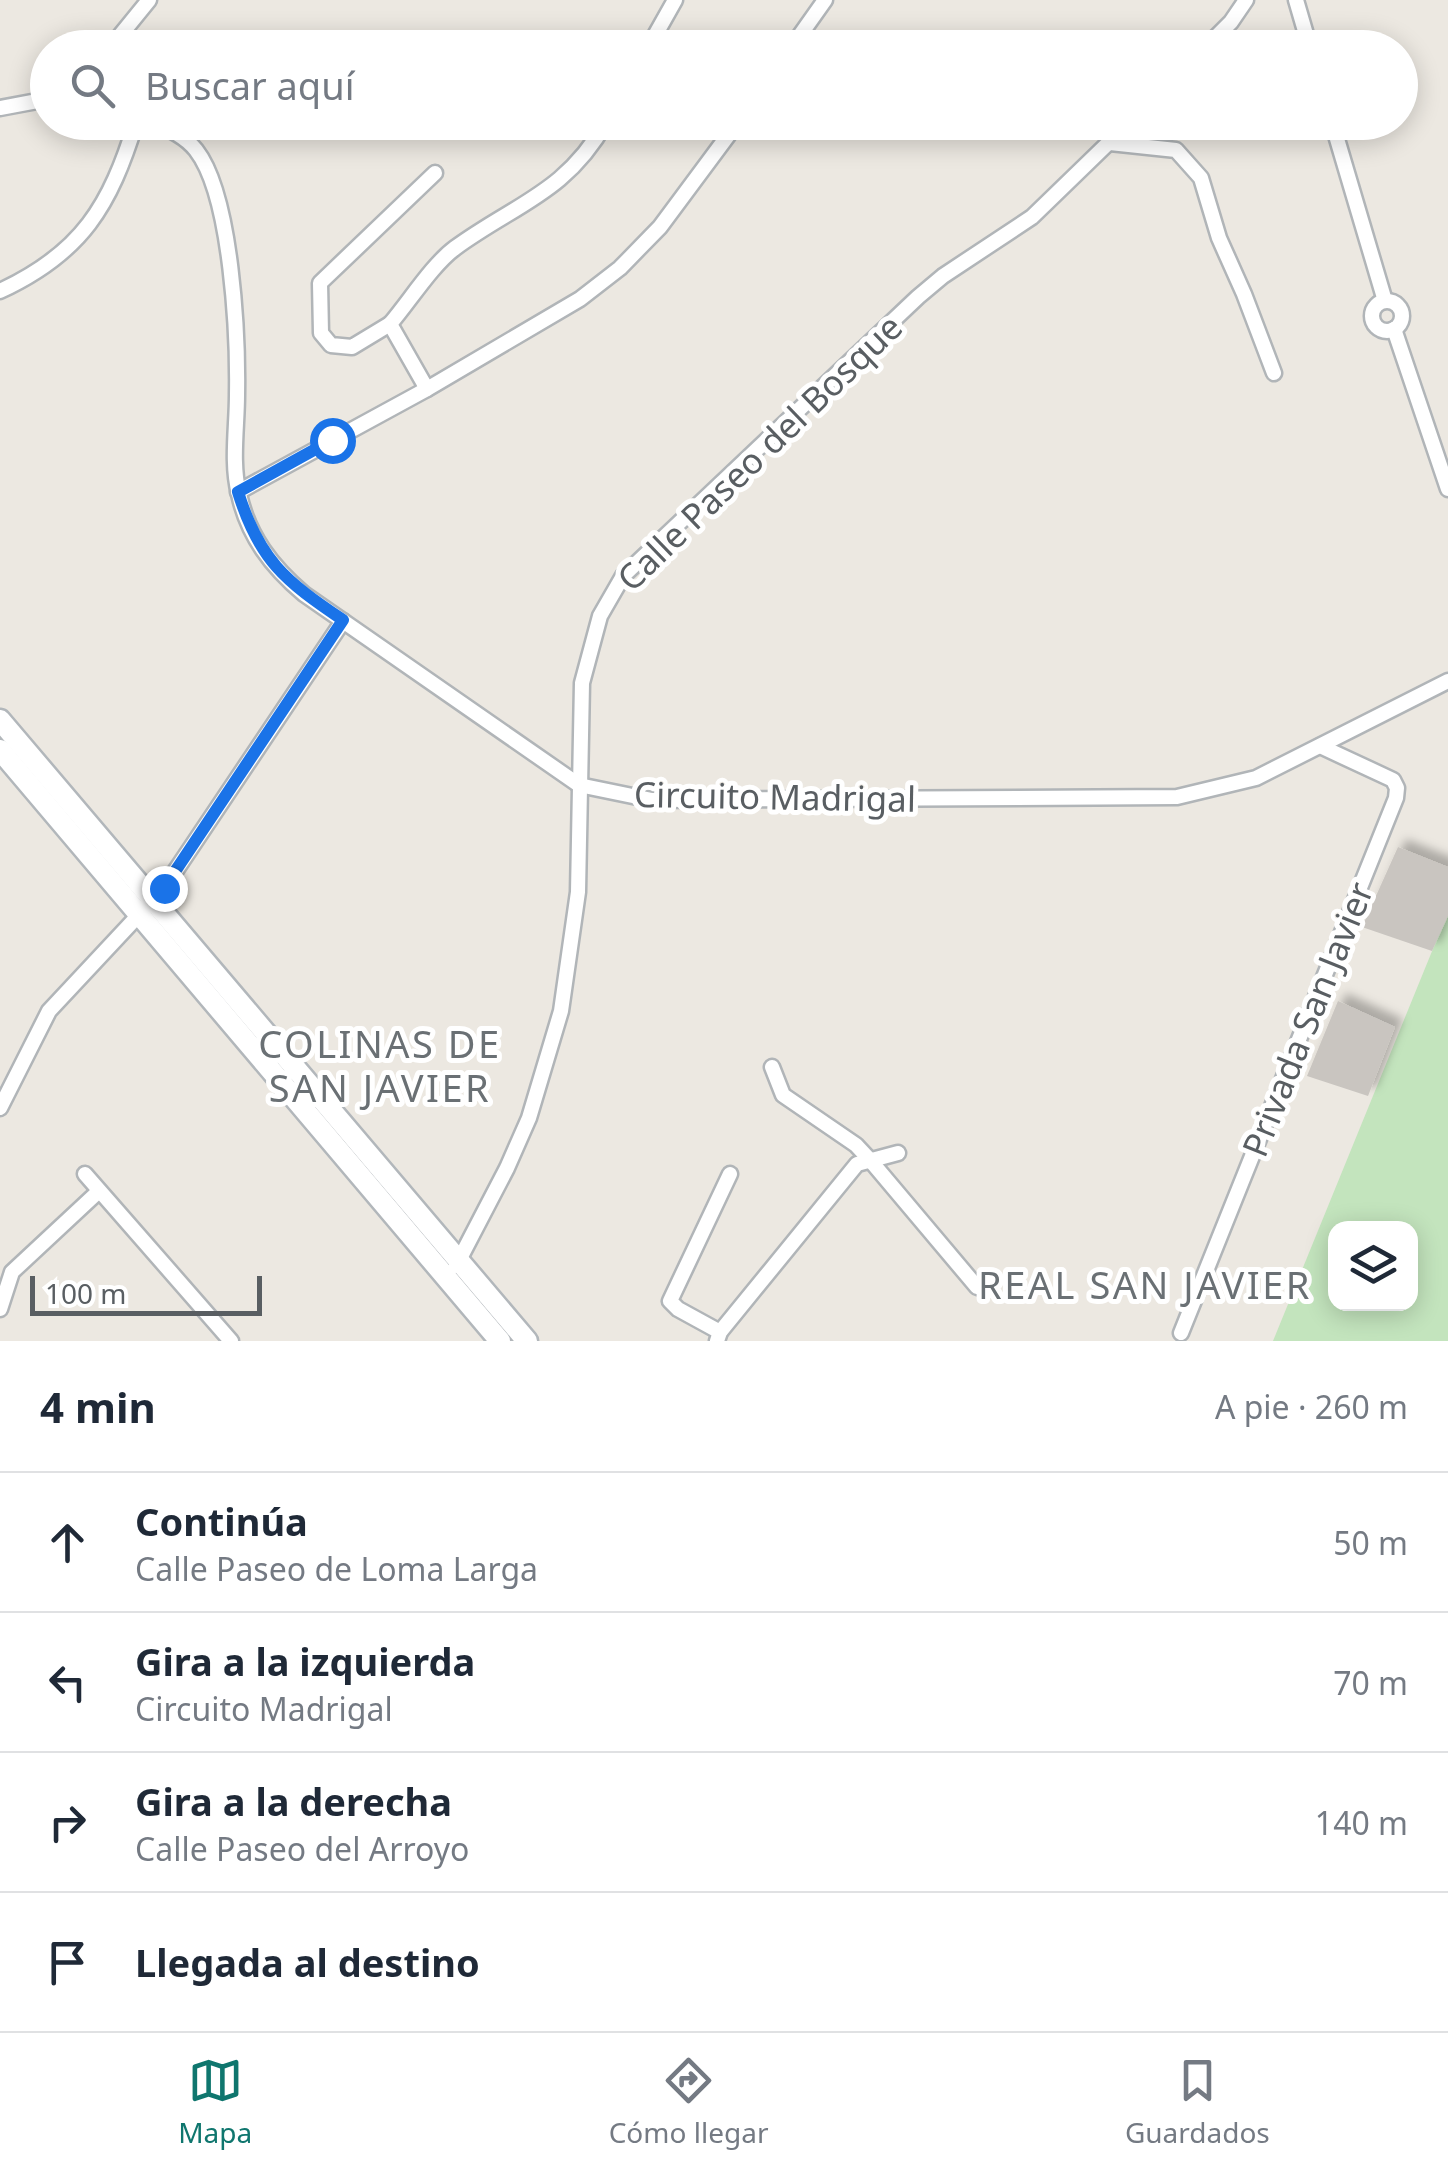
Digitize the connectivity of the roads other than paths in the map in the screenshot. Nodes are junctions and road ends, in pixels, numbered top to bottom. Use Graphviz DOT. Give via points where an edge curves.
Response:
graph roads {
  1 [pos="148,0"];
  2 [pos="675,0"];
  3 [pos="826,0"];
  4 [pos="1246,0"];
  5 [pos="1296,0"];
  6 [pos="124,30"];
  7 [pos="658,30"];
  8 [pos="804,30"];
  9 [pos="1223,30"];
  10 [pos="1305,30"];
  11 [pos="30,102"];
  12 [pos="0,108"];
  13 [pos="130,140"];
  14 [pos="185,140"];
  15 [pos="596,140"];
  16 [pos="725,140"];
  17 [pos="1113,140"];
  18 [pos="1337,140"];
  19 [pos="1110,143"];
  20 [pos="436,173"];
  21 [pos="0,291"];
  22 [pos="1385,301"];
  23 [pos="390,324"];
  24 [pos="1394,330"];
  25 [pos="1274,373"];
  26 [pos="427,388"];
  27 [pos="1448,489"];
  28 [pos="238,492"];
  29 [pos="343,620"];
  30 [pos="1448,681"];
  31 [pos="0,720"];
  32 [pos="1320,746"];
  33 [pos="0,750"];
  34 [pos="579,785"];
  35 [pos="146,907"];
  36 [pos="772,1067"];
  37 [pos="0,1108"];
  38 [pos="898,1154"];
  39 [pos="870,1160"];
  40 [pos="86,1174"];
  41 [pos="730,1174"];
  42 [pos="99,1190"];
  43 [pos="452,1269"];
  44 [pos="977,1287"];
  45 [pos="3,1290"];
  46 [pos="0,1309"];
  47 [pos="1181,1332"];
  48 [pos="719,1336"];
  49 [pos="224,1339"];
  50 [pos="500,1341"];
  51 [pos="527,1341"];
  1 -- 6 [label="street"];
  2 -- 7 [label="street"];
  3 -- 8 [label="street"];
  4 -- 9 [label="street"];
  5 -- 10 [label="street"];
  11 -- 12 [label="street"];
  13 -- 21 [label="street" via="116,184 76,242"];
  14 -- 28 [label="street, Circuito Madrigal" via="206,166 232,286"];
  15 -- 23 [label="street" via="537,199 452,250"];
  16 -- 26 [label="street" via="660,227 620,268"];
  17 -- 19 [label="street, Calle Paseo del Bosque"];
  18 -- 22 [label="street"];
  19 -- 25 [label="street" via="1176,150 1201,178 1218,238"];
  19 -- 34 [label="street, Calle Paseo del Bosque" via="1032,217 918,297 623,576 600,616 582,683"];
  20 -- 23 [label="street" via="320,282 321,333 331,345 352,347"];
  22 -- 24 [label="street" via="1402,312"];
  22 -- 24 [label="street" via="1373,320 1382,330"];
  23 -- 26 [label="street"];
  24 -- 27 [label="street"];
  26 -- 28 [label="street"];
  28 -- 29 [label="street, Circuito Madrigal" via="278,572"];
  29 -- 34 [label="street, Circuito Madrigal"];
  29 -- 35 [label="street"];
  30 -- 32 [label="street, Circuito Madrigal"];
  31 -- 35 [label="main road"];
  32 -- 34 [label="street, Circuito Madrigal" via="1256,778 1177,797 652,800"];
  32 -- 47 [label="street, Privada San Javier" via="1392,780 1396,798"];
  33 -- 35 [label="main road"];
  34 -- 43 [label="street, Calle Paseo del Bosque" via="578,892 552,1047 529,1118"];
  35 -- 37 [label="street" via="49,1011"];
  35 -- 43 [label="main road"];
  36 -- 39 [label="street" via="783,1096"];
  38 -- 39 [label="street"];
  39 -- 44 [label="street"];
  39 -- 48 [label="street" via="857,1164"];
  40 -- 42 [label="street"];
  41 -- 48 [label="street" via="670,1301"];
  42 -- 45 [label="street" via="12,1272"];
  42 -- 49 [label="street"];
  43 -- 50 [label="main road"];
  43 -- 51 [label="main road"];
  45 -- 46 [label="street"];
}
